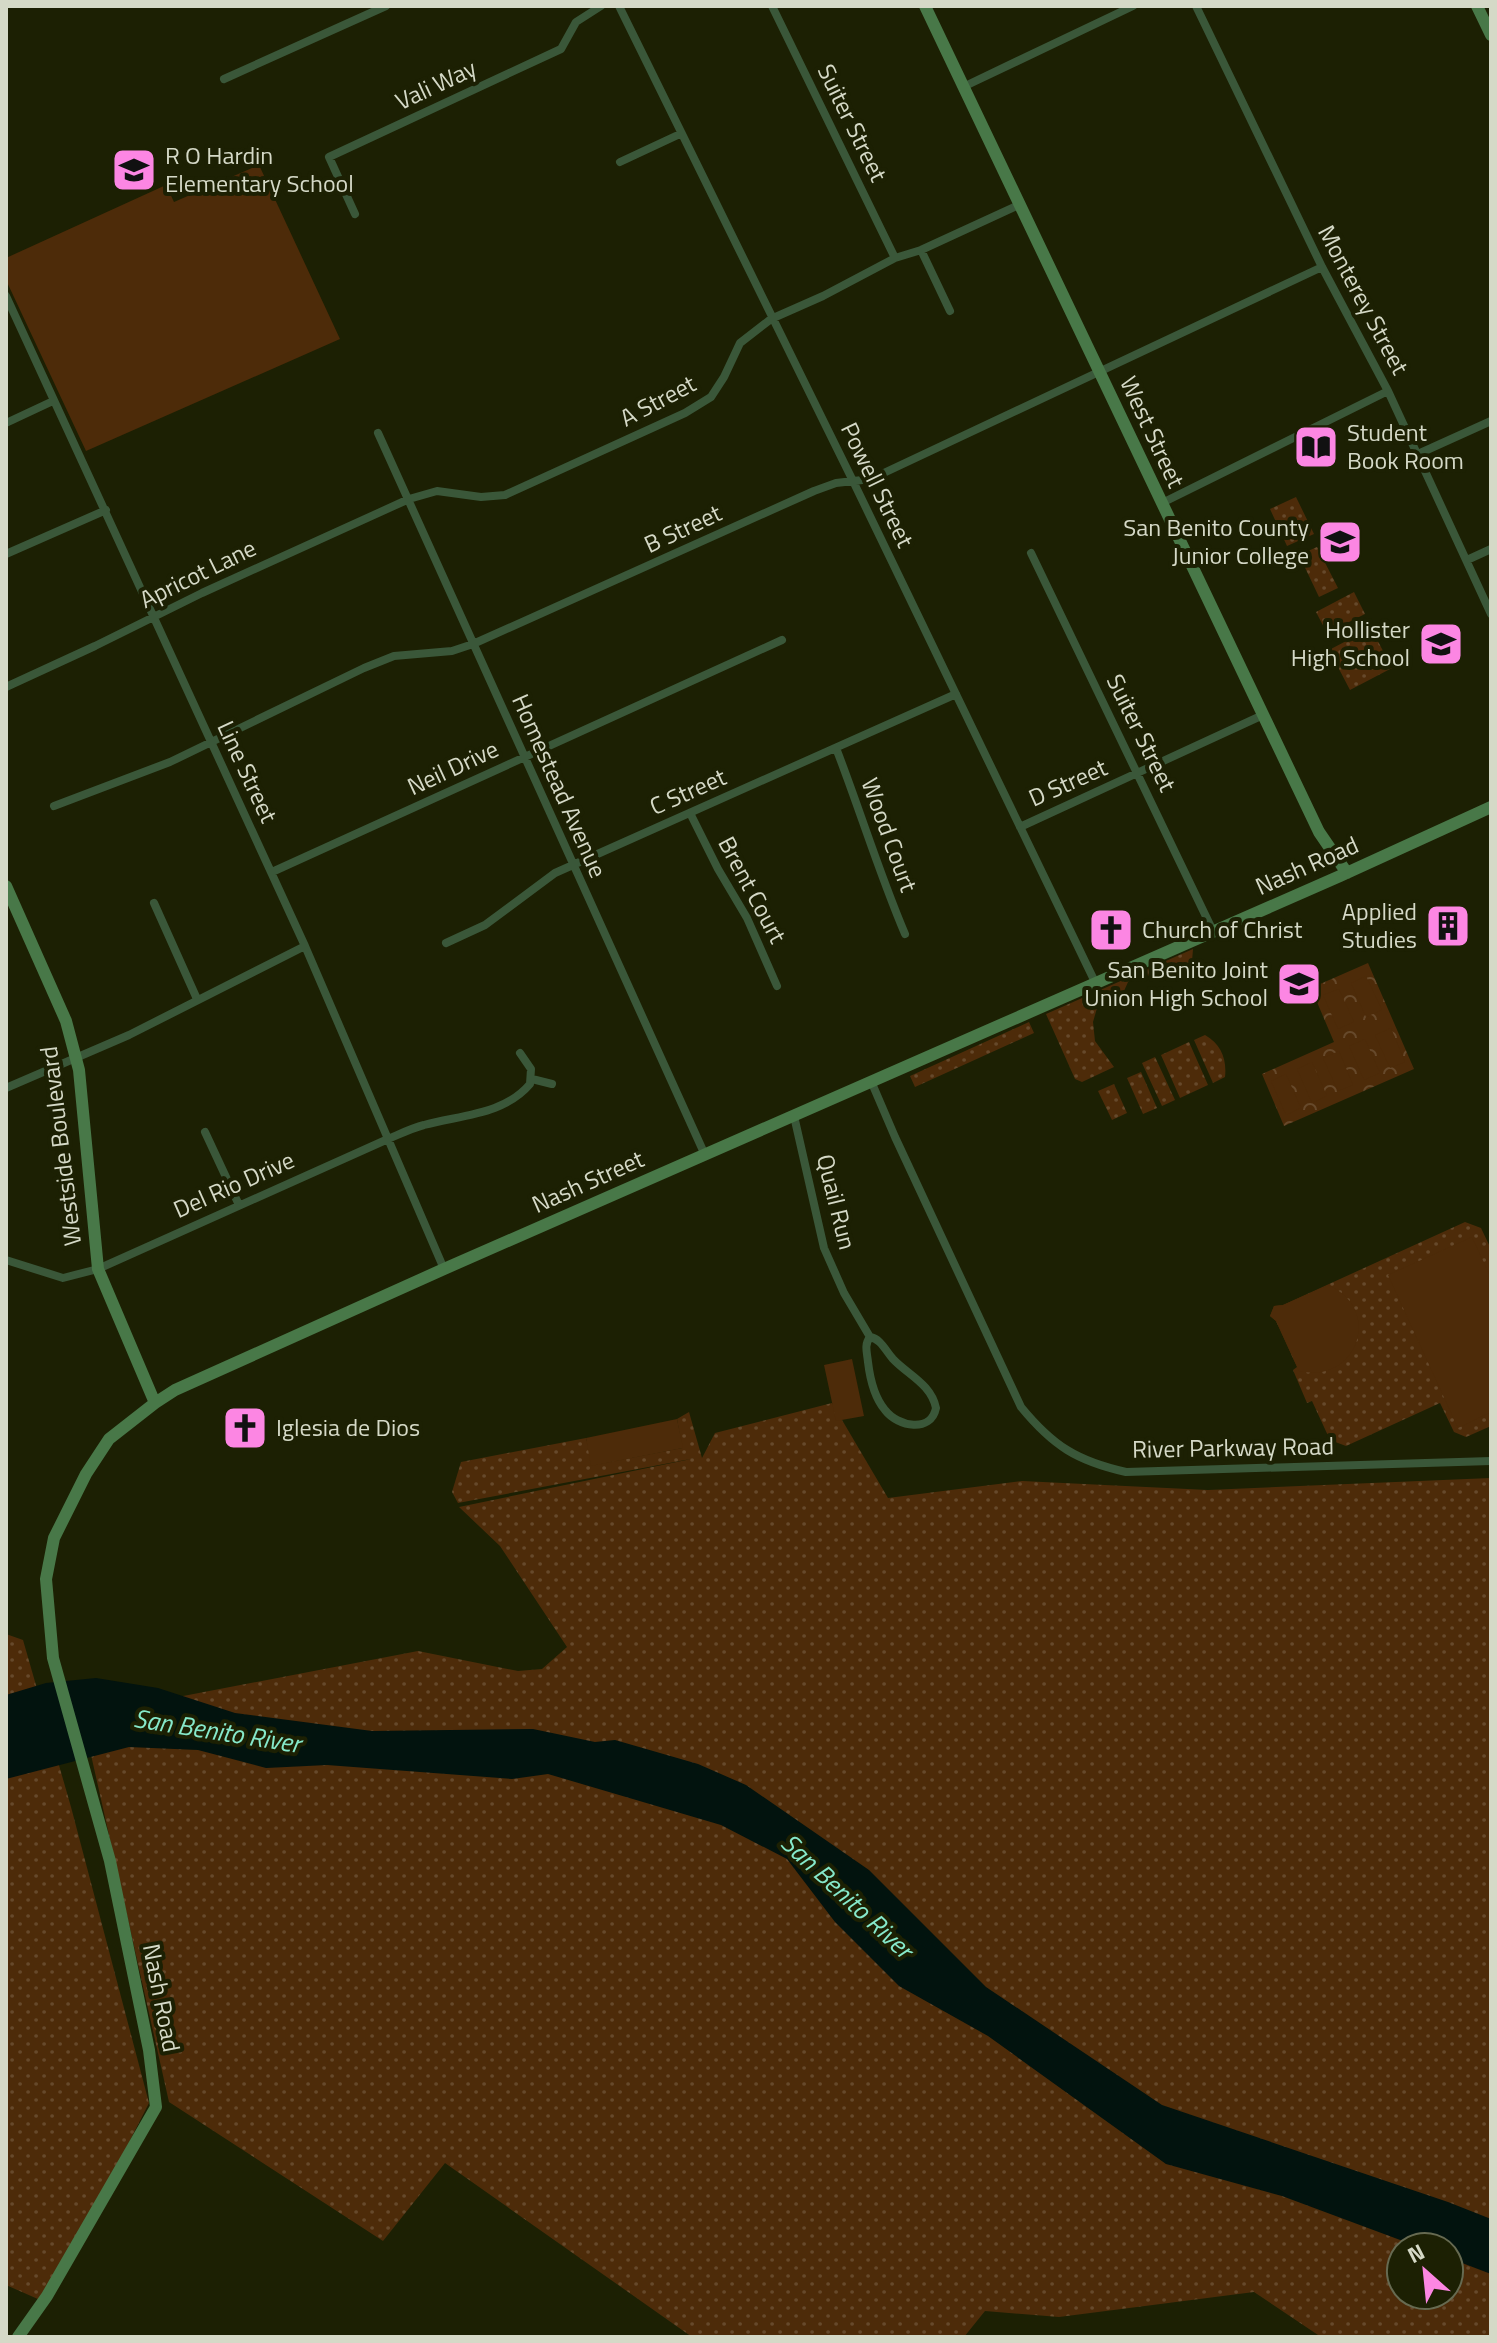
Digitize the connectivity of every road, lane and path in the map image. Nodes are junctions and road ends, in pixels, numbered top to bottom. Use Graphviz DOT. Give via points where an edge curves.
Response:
graph roads {
  1 [pos="386,6"];
  2 [pos="601,6"];
  3 [pos="619,6"];
  4 [pos="772,6"];
  5 [pos="925,6"];
  6 [pos="1133,6"];
  7 [pos="1196,6"];
  8 [pos="1477,6"];
  9 [pos="1491,35"];
  10 [pos="224,79"];
  11 [pos="963,87"];
  12 [pos="680,134"];
  13 [pos="620,162"];
  14 [pos="1019,205"];
  15 [pos="355,214"];
  16 [pos="921,250"];
  17 [pos="895,258"];
  18 [pos="1322,267"];
  19 [pos="6,296"];
  20 [pos="950,311"];
  21 [pos="771,319"];
  22 [pos="1100,373"];
  23 [pos="1388,391"];
  24 [pos="53,401"];
  25 [pos="1491,421"];
  26 [pos="6,423"];
  27 [pos="378,433"];
  28 [pos="1418,454"];
  29 [pos="854,483"];
  30 [pos="409,499"];
  31 [pos="1162,503"];
  32 [pos="106,510"];
  33 [pos="1491,549"];
  34 [pos="1031,553"];
  35 [pos="6,554"];
  36 [pos="1467,560"];
  37 [pos="1491,614"];
  38 [pos="154,617"];
  39 [pos="782,640"];
  40 [pos="473,644"];
  41 [pos="6,687"];
  42 [pos="956,694"];
  43 [pos="1263,715"];
  44 [pos="212,742"];
  45 [pos="836,748"];
  46 [pos="524,757"];
  47 [pos="1139,773"];
  48 [pos="54,806"];
  49 [pos="1491,807"];
  50 [pos="690,813"];
  51 [pos="1020,827"];
  52 [pos="572,865"];
  53 [pos="272,872"];
  54 [pos="1347,873"];
  55 [pos="6,886"];
  56 [pos="154,903"];
  57 [pos="1213,931"];
  58 [pos="905,934"];
  59 [pos="446,943"];
  60 [pos="305,946"];
  61 [pos="1095,982"];
  62 [pos="777,986"];
  63 [pos="197,999"];
  64 [pos="520,1053"];
  65 [pos="77,1059"];
  66 [pos="532,1079"];
  67 [pos="871,1081"];
  68 [pos="552,1084"];
  69 [pos="6,1088"];
  70 [pos="794,1116"];
  71 [pos="205,1132"];
  72 [pos="388,1139"];
  73 [pos="705,1155"];
  74 [pos="239,1205"];
  75 [pos="6,1260"];
  76 [pos="98,1269"];
  77 [pos="444,1269"];
  78 [pos="870,1337"];
  79 [pos="155,1403"];
  80 [pos="109,1439"];
  81 [pos="1491,1461"];
  82 [pos="18,2337"];
  1 -- 10 [label="street"];
  2 -- 15 [label="street, Vali Way" via="576,22 561,49 329,157"];
  3 -- 12 [label="street, Powell Street"];
  4 -- 17 [label="street, Suiter Street"];
  5 -- 11 [label="street, West Street"];
  6 -- 11 [label="street"];
  7 -- 18 [label="street, Monterey Street"];
  8 -- 9 [label="street"];
  11 -- 14 [label="street, West Street"];
  12 -- 13 [label="street"];
  12 -- 21 [label="street, Powell Street"];
  14 -- 16 [label="street, A Street"];
  14 -- 22 [label="street, West Street"];
  16 -- 17 [label="street, A Street"];
  16 -- 20 [label="street"];
  17 -- 21 [label="street, A Street"];
  18 -- 22 [label="street, B Street"];
  18 -- 23 [label="street, Monterey Street"];
  19 -- 24 [label="street, Line Street"];
  21 -- 29 [label="street, Powell Street"];
  21 -- 30 [label="street, A Street" via="740,343 711,397 685,413 505,495 437,491"];
  22 -- 29 [label="street, B Street"];
  22 -- 31 [label="street, West Street"];
  23 -- 28 [label="street, Monterey Street"];
  23 -- 31 [label="street"];
  24 -- 26 [label="street"];
  24 -- 32 [label="street, Line Street"];
  25 -- 28 [label="street"];
  27 -- 30 [label="street, Homestead Avenue"];
  28 -- 36 [label="street, Monterey Street"];
  29 -- 40 [label="street, B Street" via="814,491"];
  29 -- 42 [label="street, Powell Street"];
  30 -- 38 [label="street, Apricot Lane"];
  30 -- 40 [label="street, Homestead Avenue"];
  31 -- 43 [label="street, West Street"];
  32 -- 35 [label="street"];
  32 -- 38 [label="street, Line Street"];
  33 -- 36 [label="street"];
  34 -- 47 [label="street, Suiter Street"];
  36 -- 37 [label="street, Monterey Street"];
  38 -- 41 [label="street, Apricot Lane"];
  38 -- 44 [label="street, Line Street"];
  39 -- 46 [label="street, Neil Drive"];
  40 -- 44 [label="street, B Street" via="394,656"];
  40 -- 46 [label="street, Homestead Avenue"];
  42 -- 45 [label="street, C Street"];
  42 -- 51 [label="street, Powell Street"];
  43 -- 47 [label="street, D Street"];
  43 -- 54 [label="street, West Street" via="1319,832"];
  44 -- 48 [label="street, B Street"];
  44 -- 53 [label="street, Line Street"];
  45 -- 50 [label="street, C Street"];
  45 -- 58 [label="street, Wood Court"];
  46 -- 52 [label="street, Homestead Avenue"];
  46 -- 53 [label="street, Neil Drive"];
  47 -- 51 [label="street, D Street"];
  47 -- 57 [label="street, Suiter Street"];
  49 -- 54 [label="street, Nash Road"];
  50 -- 52 [label="street, C Street"];
  50 -- 62 [label="street, Brent Court"];
  51 -- 61 [label="street, Powell Street"];
  52 -- 59 [label="street, C Street" via="541,881 485,925"];
  52 -- 73 [label="street, Homestead Avenue"];
  53 -- 60 [label="street, Line Street"];
  54 -- 57 [label="street, Nash Road"];
  55 -- 65 [label="street, Westside Boulevard" via="66,1021"];
  56 -- 63 [label="street"];
  57 -- 61 [label="street, Nash Road"];
  60 -- 63 [label="street"];
  60 -- 72 [label="street, Line Street"];
  61 -- 67 [label="street, Nash Street"];
  63 -- 65 [label="street"];
  64 -- 66 [label="street"];
  65 -- 69 [label="street"];
  65 -- 76 [label="street, Westside Boulevard"];
  66 -- 68 [label="street"];
  66 -- 72 [label="street, Del Rio Drive" via="500,1106"];
  67 -- 70 [label="street, Nash Street"];
  67 -- 81 [label="street, River Parkway Road" via="1021,1407 1064,1450 1126,1472"];
  70 -- 73 [label="street, Nash Street"];
  70 -- 78 [label="street, Quail Run" via="824,1248"];
  71 -- 74 [label="street"];
  72 -- 74 [label="street, Del Rio Drive"];
  72 -- 77 [label="street, Line Street"];
  73 -- 77 [label="street, Nash Street"];
  74 -- 76 [label="street, Del Rio Drive"];
  75 -- 76 [label="street, Del Rio Drive" via="63,1278"];
  76 -- 79 [label="street, Westside Boulevard"];
  77 -- 79 [label="street, Nash Street"];
  78 -- 78 [label="street, Quail Run" via="870,1375 884,1410 908,1425 930,1420 936,1408 930,1392"];
  79 -- 80 [label="street, Nash Street"];
  80 -- 82 [label="street, Nash Road" via="54,1538 46,1579 50,1639 106,1843 156,2107"];
}
